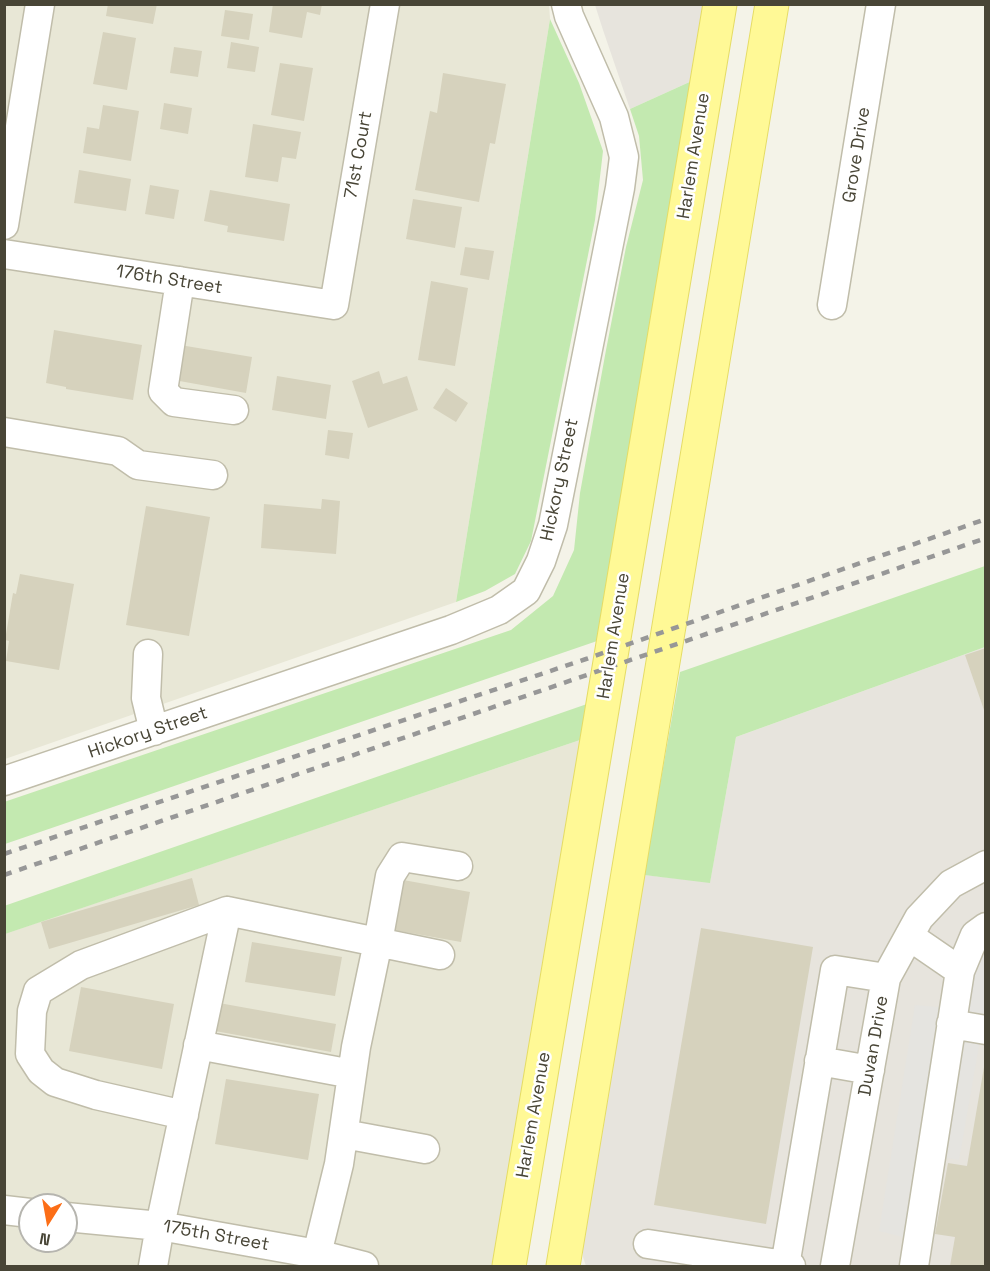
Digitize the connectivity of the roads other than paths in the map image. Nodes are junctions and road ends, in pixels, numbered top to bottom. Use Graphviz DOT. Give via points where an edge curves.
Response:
graph roads {
  1 [pos="40,4"];
  2 [pos="385,4"];
  3 [pos="566,4"];
  4 [pos="720,4"];
  5 [pos="772,4"];
  6 [pos="881,4"];
  7 [pos="4,225"];
  8 [pos="4,254"];
  9 [pos="180,281"];
  10 [pos="832,305"];
  11 [pos="334,306"];
  12 [pos="234,410"];
  13 [pos="4,432"];
  14 [pos="213,475"];
  15 [pos="148,654"];
  16 [pos="154,731"];
  17 [pos="4,781"];
  18 [pos="986,865"];
  19 [pos="458,866"];
  20 [pos="227,911"];
  21 [pos="986,927"];
  22 [pos="909,936"];
  23 [pos="378,942"];
  24 [pos="440,955"];
  25 [pos="960,971"];
  26 [pos="886,978"];
  27 [pos="951,1024"];
  28 [pos="986,1030"];
  29 [pos="198,1045"];
  30 [pos="819,1061"];
  31 [pos="870,1070"];
  32 [pos="352,1074"];
  33 [pos="184,1115"];
  34 [pos="344,1134"];
  35 [pos="425,1149"];
  36 [pos="78,1218"];
  37 [pos="160,1226"];
  38 [pos="648,1244"];
  39 [pos="317,1254"];
  40 [pos="153,1266"];
  41 [pos="364,1266"];
  42 [pos="509,1266"];
  43 [pos="563,1266"];
  44 [pos="788,1266"];
  45 [pos="835,1266"];
  46 [pos="914,1266"];
  1 -- 7 [label="street"];
  2 -- 11 [label="street, 71st Court"];
  3 -- 16 [label="street, Hickory Street" via="615,117 624,157 553,525 542,561 526,591 499,610 451,630"];
  4 -- 42 [label="main road, Harlem Avenue"];
  5 -- 43 [label="main road"];
  6 -- 10 [label="street, Grove Drive"];
  8 -- 9 [label="street, 176th Street"];
  9 -- 11 [label="street, 176th Street"];
  9 -- 12 [label="street" via="163,391 174,402"];
  13 -- 14 [label="street" via="118,451 138,465"];
  15 -- 16 [label="street" via="146,698"];
  16 -- 17 [label="street, Hickory Street"];
  18 -- 22 [label="street, Duvan Drive" via="951,884 919,918"];
  19 -- 23 [label="street" via="402,857 390,876"];
  20 -- 23 [label="street"];
  20 -- 29 [label="street"];
  20 -- 33 [label="street" via="81,965 38,991 32,1011 30,1054 41,1071 55,1082"];
  21 -- 25 [label="street" via="975,935"];
  22 -- 25 [label="street"];
  22 -- 26 [label="street, Duvan Drive"];
  23 -- 24 [label="street"];
  23 -- 32 [label="street"];
  25 -- 27 [label="street"];
  26 -- 30 [label="street" via="835,970"];
  26 -- 31 [label="street, Duvan Drive"];
  27 -- 28 [label="street"];
  27 -- 46 [label="street"];
  29 -- 32 [label="street"];
  29 -- 33 [label="street"];
  30 -- 31 [label="street"];
  30 -- 44 [label="street"];
  31 -- 45 [label="street, Duvan Drive"];
  32 -- 34 [label="street"];
  33 -- 37 [label="street"];
  34 -- 35 [label="street"];
  34 -- 39 [label="street"];
  36 -- 37 [label="street, 175th Street"];
  37 -- 39 [label="street, 175th Street"];
  37 -- 40 [label="street"];
  38 -- 44 [label="street"];
  39 -- 41 [label="street, 175th Street"];
}
